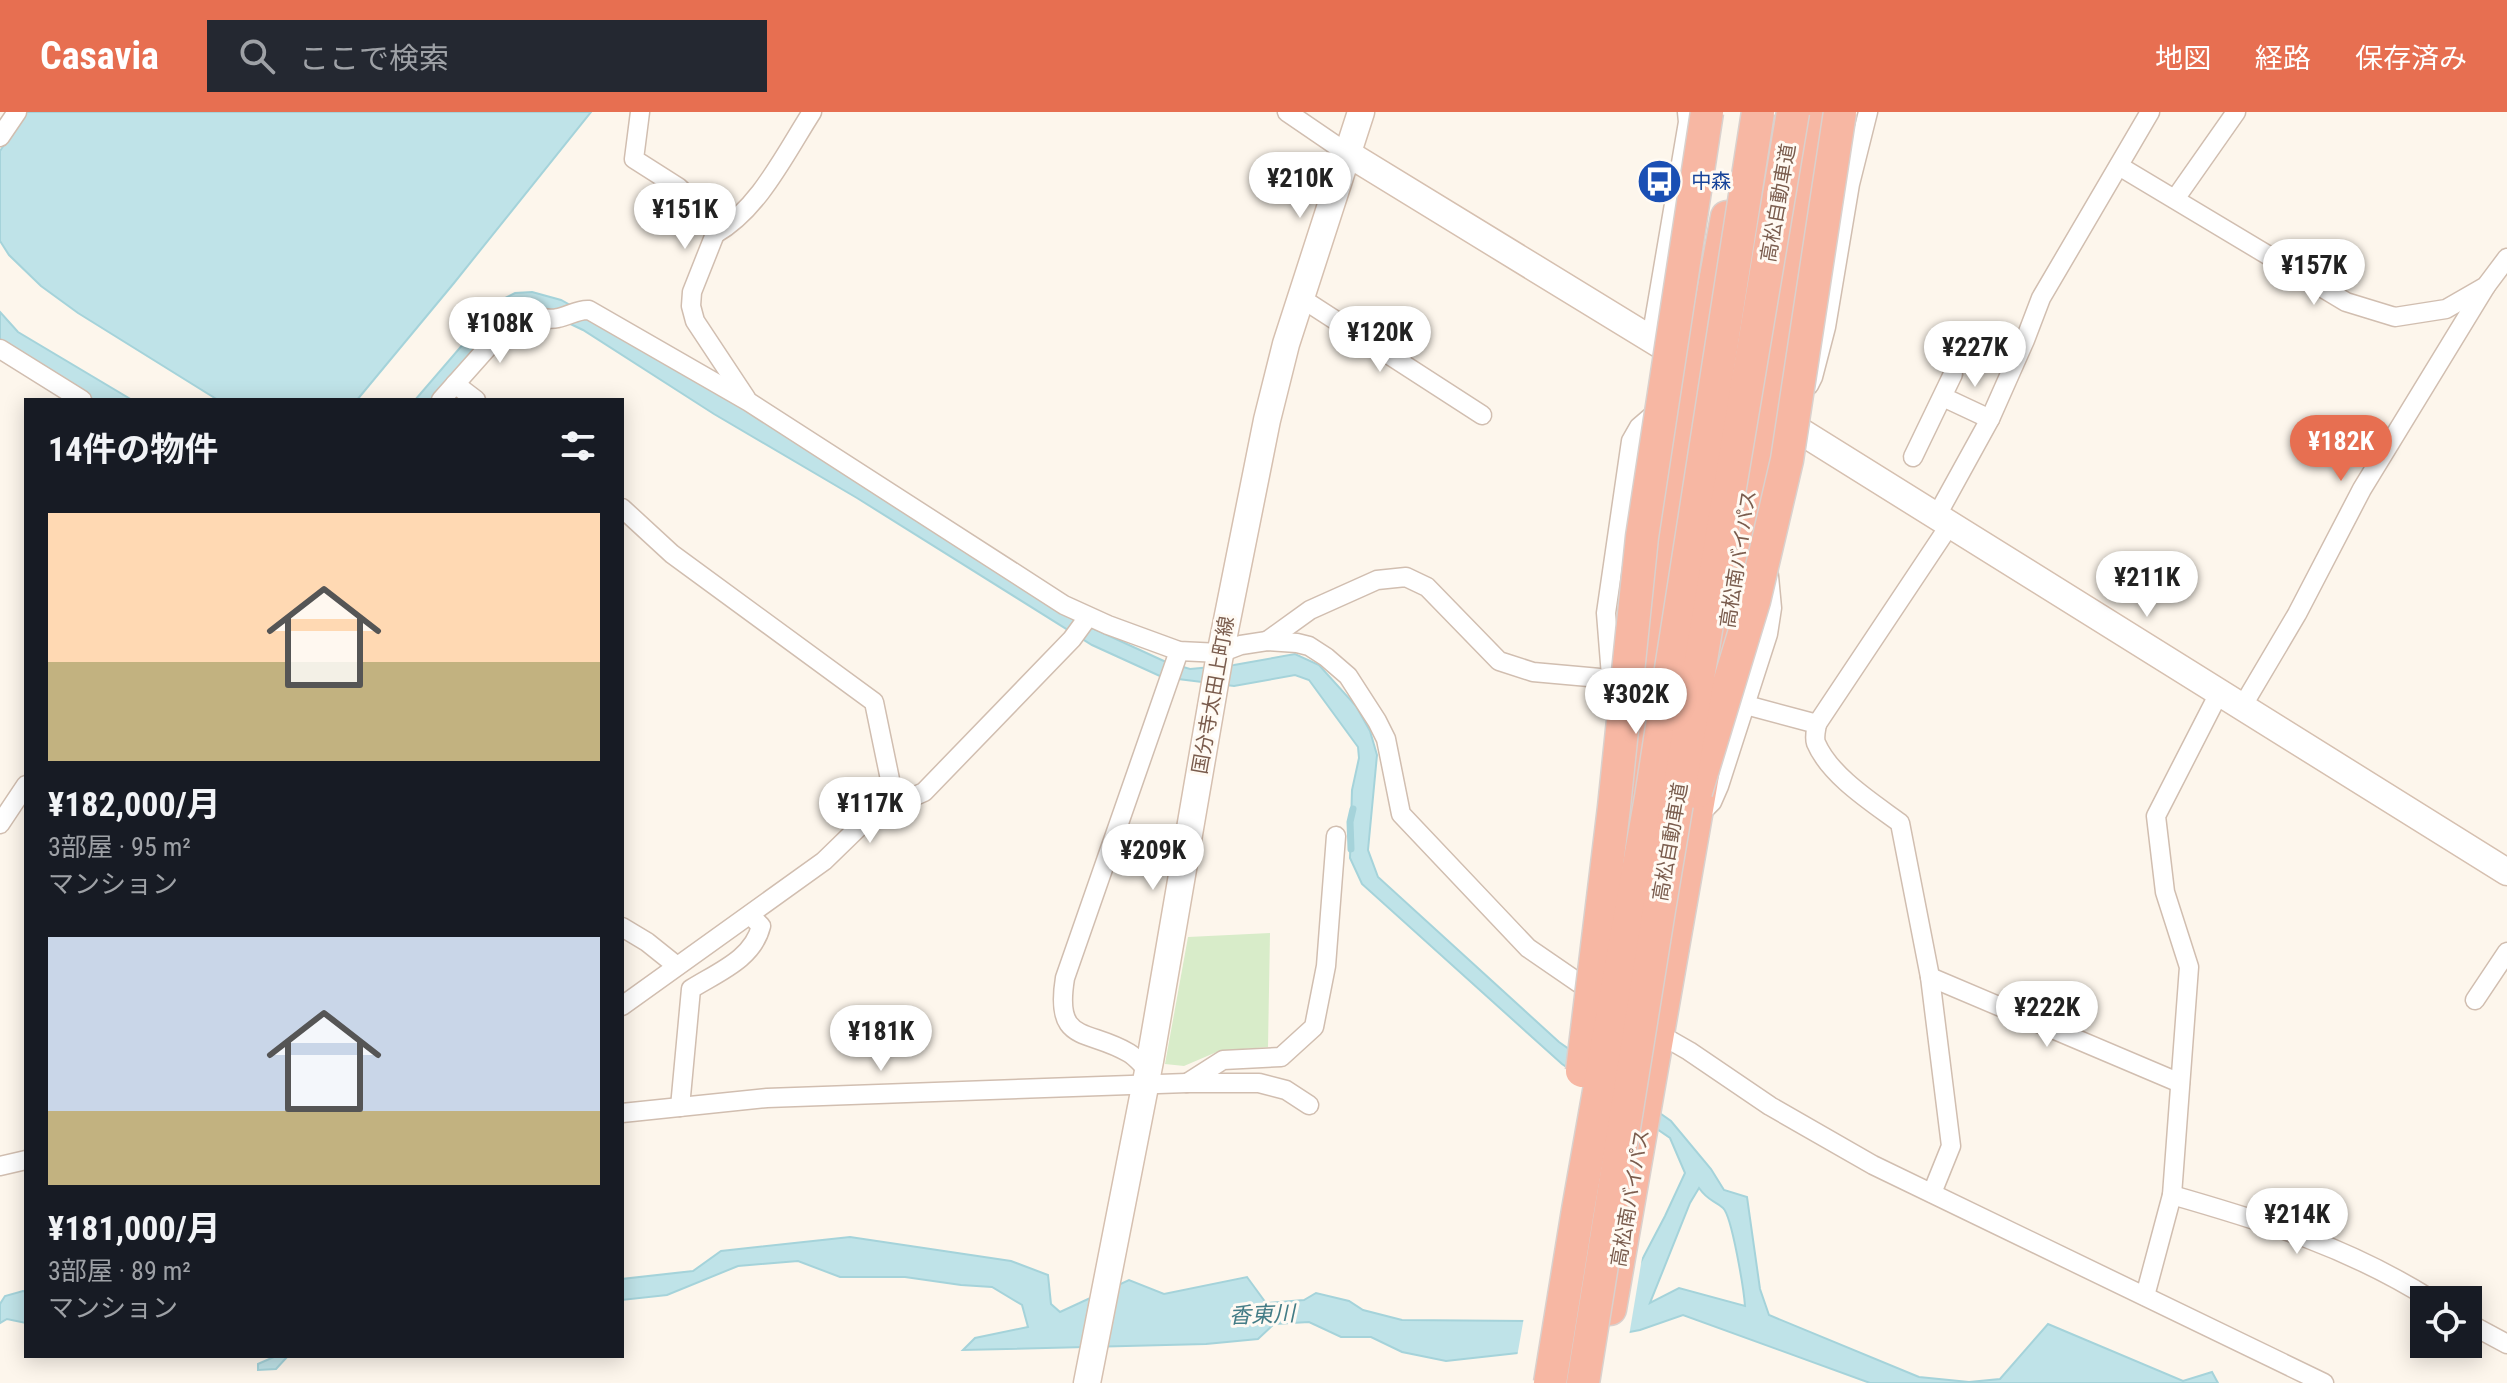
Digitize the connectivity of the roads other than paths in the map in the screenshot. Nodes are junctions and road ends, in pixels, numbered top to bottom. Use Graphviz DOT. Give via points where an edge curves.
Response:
graph roads {
  1 [pos="17,112"];
  2 [pos="640,112"];
  3 [pos="812,112"];
  4 [pos="1287,112"];
  5 [pos="1361,112"];
  6 [pos="1687,112"];
  7 [pos="1707,112"];
  8 [pos="1746,112"];
  9 [pos="1758,112"];
  10 [pos="1793,112"];
  11 [pos="1810,112"];
  12 [pos="1840,112"];
  13 [pos="1868,112"];
  14 [pos="2150,112"];
  15 [pos="2236,112"];
  16 [pos="0,137"];
  17 [pos="1347,153"];
  18 [pos="2119,166"];
  19 [pos="2175,199"];
  20 [pos="715,234"];
  21 [pos="2507,258"];
  22 [pos="2486,286"];
  23 [pos="1301,298"];
  24 [pos="1651,339"];
  25 [pos="0,349"];
  26 [pos="1699,369"];
  27 [pos="1953,374"];
  28 [pos="455,384"];
  29 [pos="1943,397"];
  30 [pos="79,398"];
  31 [pos="443,398"];
  32 [pos="473,398"];
  33 [pos="749,402"];
  34 [pos="1762,408"];
  35 [pos="1482,415"];
  36 [pos="1990,419"];
  37 [pos="1913,457"];
  38 [pos="624,510"];
  39 [pos="1744,519"];
  40 [pos="1942,522"];
  41 [pos="1087,619"];
  42 [pos="1267,641"];
  43 [pos="1178,654"];
  44 [pos="1219,656"];
  45 [pos="1611,679"];
  46 [pos="2219,693"];
  47 [pos="1746,705"];
  48 [pos="2242,707"];
  49 [pos="1817,724"];
  50 [pos="24,788"];
  51 [pos="893,794"];
  52 [pos="1696,816"];
  53 [pos="0,824"];
  54 [pos="1336,836"];
  55 [pos="1623,863"];
  56 [pos="2507,872"];
  57 [pos="1659,910"];
  58 [pos="750,915"];
  59 [pos="624,928"];
  60 [pos="2507,952"];
  61 [pos="677,966"];
  62 [pos="1930,977"];
  63 [pos="1602,998"];
  64 [pos="2475,1000"];
  65 [pos="624,1005"];
  66 [pos="1659,1034"];
  67 [pos="1187,1083"];
  68 [pos="2180,1083"];
  69 [pos="1144,1086"];
  70 [pos="1309,1105"];
  71 [pos="680,1107"];
  72 [pos="624,1113"];
  73 [pos="24,1160"];
  74 [pos="0,1166"];
  75 [pos="1932,1193"];
  76 [pos="2172,1195"];
  77 [pos="1578,1210"];
  78 [pos="2410,1286"];
  79 [pos="2145,1296"];
  80 [pos="2482,1331"];
  81 [pos="2507,1344"];
  82 [pos="1087,1383"];
  83 [pos="1542,1383"];
  84 [pos="1550,1383"];
  85 [pos="1583,1383"];
  86 [pos="1597,1383"];
  87 [pos="2324,1383"];
  1 -- 16 [label="street"];
  2 -- 20 [label="street" via="634,159 678,187 711,218"];
  3 -- 20 [label="street" via="771,177 735,222"];
  4 -- 17 [label="street"];
  5 -- 17 [label="street, 国分寺太田上町線"];
  6 -- 24 [label="street"];
  7 -- 77 [label="highway, bridge" via="1642,537 1578,1103"];
  8 -- 26 [label="highway"];
  9 -- 77 [label="highway, 高松自動車道, bridge" via="1651,797"];
  10 -- 57 [label="highway, 高松自動車道, bridge"];
  11 -- 34 [label="highway, 高松南バイパス"];
  12 -- 57 [label="highway, bridge" via="1787,460 1754,601"];
  13 -- 34 [label="street" via="1813,377 1809,385"];
  14 -- 18 [label="street"];
  15 -- 19 [label="street"];
  17 -- 23 [label="street, 国分寺太田上町線"];
  17 -- 24 [label="street"];
  18 -- 19 [label="street"];
  18 -- 36 [label="street" via="2041,298"];
  19 -- 22 [label="street" via="2346,302 2395,317 2446,309"];
  20 -- 33 [label="street" via="691,306 695,321"];
  21 -- 22 [label="street"];
  22 -- 48 [label="street" via="2362,489"];
  23 -- 35 [label="street"];
  23 -- 44 [label="street, 国分寺太田上町線" via="1267,420"];
  24 -- 26 [label="street"];
  25 -- 30 [label="street"];
  26 -- 34 [label="street"];
  26 -- 45 [label="street" via="1631,441 1606,613"];
  26 -- 55 [label="highway"];
  27 -- 29 [label="street"];
  28 -- 31 [label="street"];
  28 -- 32 [label="street"];
  28 -- 33 [label="street" via="513,319 523,314 555,319 584,309"];
  29 -- 36 [label="street"];
  29 -- 37 [label="street"];
  33 -- 41 [label="street"];
  34 -- 39 [label="highway, 高松南バイパス"];
  34 -- 40 [label="street"];
  36 -- 40 [label="street"];
  38 -- 51 [label="street" via="672,554 874,702"];
  39 -- 47 [label="street" via="1754,531 1769,575 1772,608"];
  39 -- 52 [label="highway, 高松南バイパス"];
  40 -- 46 [label="street"];
  40 -- 49 [label="street"];
  41 -- 43 [label="street"];
  41 -- 51 [label="street" via="924,792 906,800"];
  42 -- 44 [label="street"];
  42 -- 45 [label="street" via="1310,610 1377,580 1406,577 1427,587 1499,661 1533,672"];
  42 -- 63 [label="street" via="1309,646 1348,676 1386,739 1401,814 1528,948"];
  43 -- 44 [label="street"];
  43 -- 69 [label="street" via="1061,1000 1064,1019 1076,1032 1131,1053"];
  44 -- 69 [label="street, 国分寺太田上町線"];
  45 -- 55 [label="street"];
  46 -- 48 [label="street"];
  46 -- 68 [label="street" via="2156,816 2165,892 2189,967"];
  47 -- 49 [label="street"];
  47 -- 52 [label="street" via="1712,802"];
  48 -- 56 [label="street"];
  49 -- 62 [label="street" via="1815,741 1832,766 1900,823"];
  50 -- 53 [label="street"];
  51 -- 58 [label="street" via="824,861"];
  52 -- 66 [label="highway, 高松南バイパス"];
  54 -- 67 [label="street" via="1326,966 1314,1027 1281,1057 1223,1060"];
  55 -- 63 [label="highway"];
  57 -- 85 [label="highway, 高松自動車道, bridge"];
  58 -- 61 [label="street"];
  58 -- 71 [label="street" via="761,926 747,954 691,989"];
  59 -- 61 [label="street"];
  60 -- 64 [label="street"];
  61 -- 65 [label="street"];
  62 -- 68 [label="street"];
  62 -- 75 [label="street" via="1951,1146"];
  63 -- 66 [label="street"];
  63 -- 83 [label="highway"];
  66 -- 75 [label="street" via="1770,1106"];
  66 -- 86 [label="highway, 高松南バイパス"];
  67 -- 69 [label="street"];
  67 -- 70 [label="street" via="1259,1083 1286,1090"];
  68 -- 76 [label="street"];
  69 -- 71 [label="street" via="767,1098"];
  69 -- 82 [label="street, 国分寺太田上町線"];
  71 -- 72 [label="street"];
  73 -- 74 [label="street"];
  75 -- 79 [label="street"];
  76 -- 78 [label="street" via="2269,1223"];
  76 -- 79 [label="street"];
  77 -- 84 [label="highway, 高松自動車道, bridge"];
  79 -- 87 [label="street"];
  80 -- 81 [label="street"];
}
